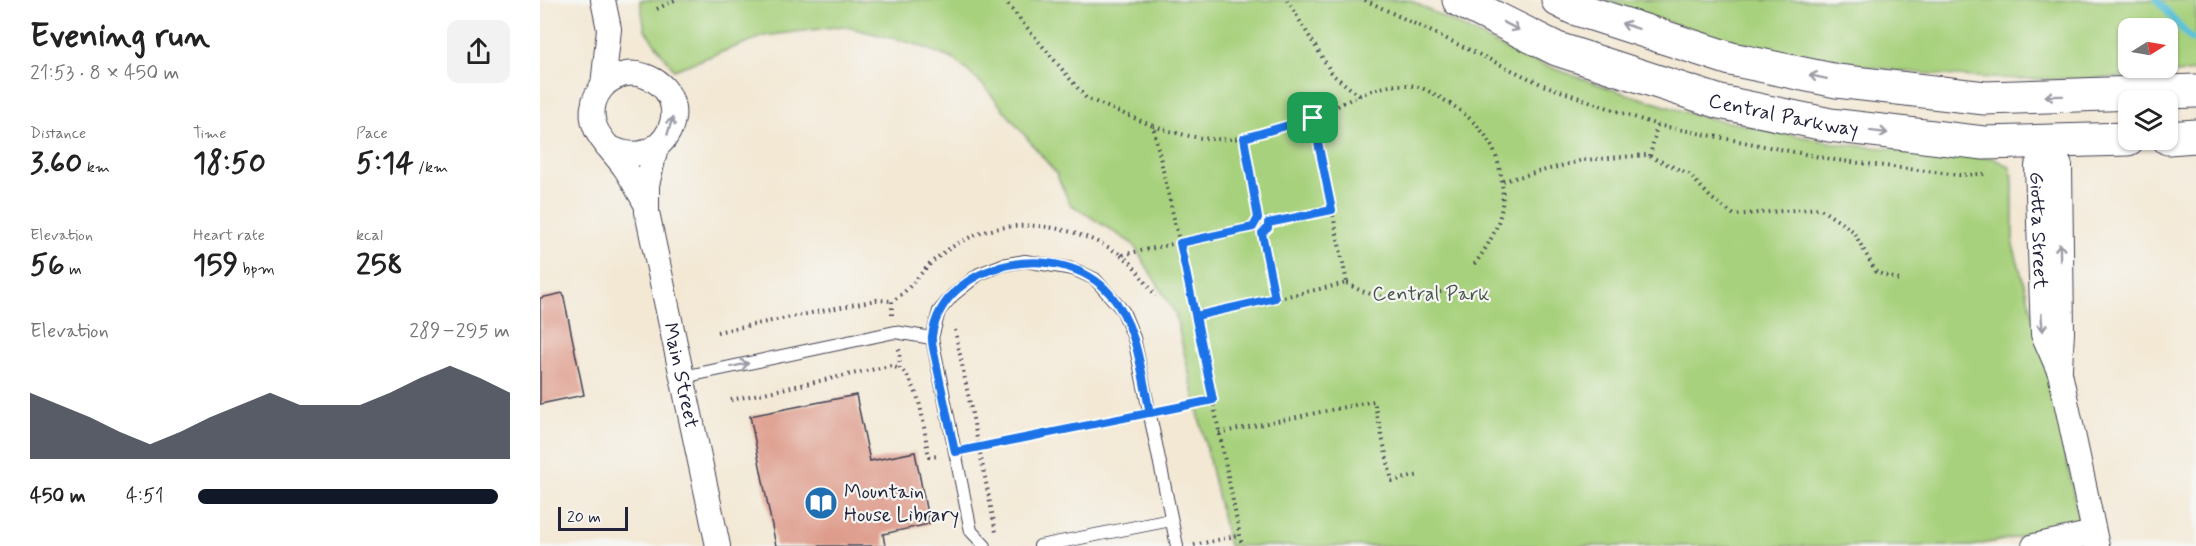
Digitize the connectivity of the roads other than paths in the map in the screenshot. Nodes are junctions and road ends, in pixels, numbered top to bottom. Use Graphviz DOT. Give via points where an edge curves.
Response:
graph roads {
  1 [pos="603,0"];
  2 [pos="1459,0"];
  3 [pos="1558,0"];
  4 [pos="609,28"];
  5 [pos="640,74"];
  6 [pos="603,86"];
  7 [pos="2196,91"];
  8 [pos="2196,102"];
  9 [pos="2178,104"];
  10 [pos="2118,111"];
  11 [pos="2196,136"];
  12 [pos="2178,137"];
  13 [pos="2118,139"];
  14 [pos="2049,141"];
  15 [pos="607,146"];
  16 [pos="656,148"];
  17 [pos="646,204"];
  18 [pos="932,338"];
  19 [pos="683,377"];
  20 [pos="1171,520"];
  21 [pos="2096,540"];
  22 [pos="718,546"];
  23 [pos="985,546"];
  24 [pos="1040,546"];
  25 [pos="1177,546"];
  26 [pos="2034,546"];
  1 -- 4 [label="street"];
  2 -- 14 [label="main road, Central Parkway, one-way" via="1557,49 1720,102 1830,125 1939,140"];
  7 -- 3 [label="main road, one-way" via="1984,98 1837,81 1731,59"];
  4 -- 5 [label="street"];
  4 -- 6 [label="street"];
  5 -- 6 [label="street" via="613,78"];
  16 -- 5 [label="street, one-way" via="666,138 674,112 663,87"];
  6 -- 15 [label="street" via="595,98 592,117 598,136"];
  8 -- 9 [label="main road"];
  10 -- 14 [label="main road" via="2084,116"];
  11 -- 12 [label="main road"];
  13 -- 14 [label="main road, Central Parkway"];
  14 -- 21 [label="street, Giotta Street" via="2060,166 2060,373"];
  15 -- 16 [label="street" via="631,155"];
  15 -- 17 [label="street, Main Street"];
  16 -- 17 [label="street, Main Street"];
  17 -- 19 [label="street, Main Street"];
  19 -- 18 [label="lane, one-way" via="895,332"];
  18 -- 20 [label="lane" via="939,311 979,274 1002,265 1025,261 1073,269 1095,279 1123,311 1134,338"];
  18 -- 23 [label="lane" via="971,531"];
  19 -- 22 [label="street, Main Street"];
  20 -- 24 [label="lane"];
  20 -- 25 [label="lane"];
  21 -- 26 [label="street"];
}
